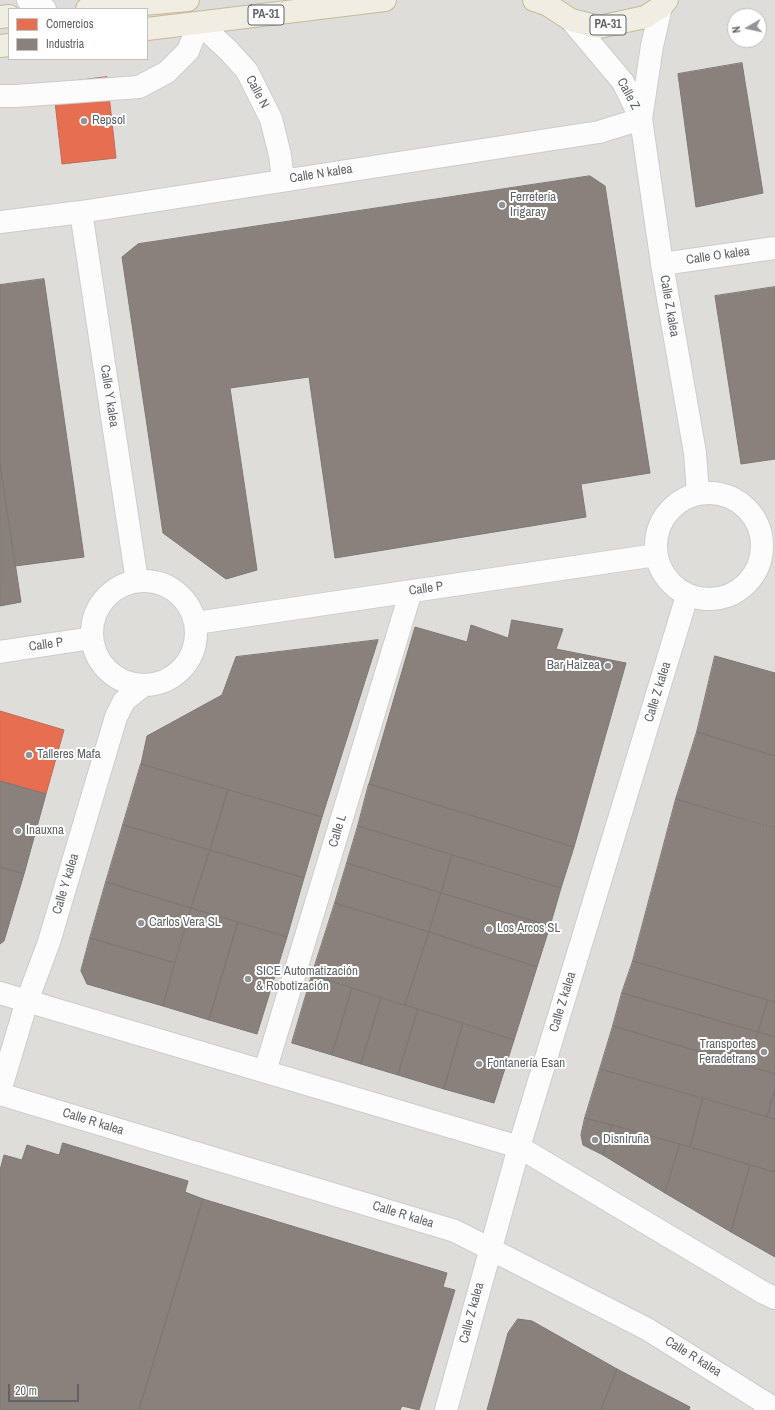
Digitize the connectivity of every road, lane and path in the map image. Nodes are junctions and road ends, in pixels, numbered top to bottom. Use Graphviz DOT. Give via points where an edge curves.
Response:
graph roads {
  1 [pos="28,0"];
  2 [pos="188,0"];
  3 [pos="385,0"];
  4 [pos="542,2"];
  5 [pos="664,3"];
  6 [pos="43,8"];
  7 [pos="98,8"];
  8 [pos="571,20"];
  9 [pos="199,23"];
  10 [pos="148,29"];
  11 [pos="0,96"];
  12 [pos="641,119"];
  13 [pos="284,180"];
  14 [pos="81,212"];
  15 [pos="0,222"];
  16 [pos="775,248"];
  17 [pos="662,264"];
  18 [pos="698,493"];
  19 [pos="768,539"];
  20 [pos="656,556"];
  21 [pos="137,581"];
  22 [pos="410,592"];
  23 [pos="687,596"];
  24 [pos="196,623"];
  25 [pos="92,638"];
  26 [pos="0,652"];
  27 [pos="144,685"];
  28 [pos="0,993"];
  29 [pos="27,1001"];
  30 [pos="265,1071"];
  31 [pos="0,1093"];
  32 [pos="519,1147"];
  33 [pos="490,1248"];
  34 [pos="775,1298"];
  35 [pos="775,1409"];
  36 [pos="446,1410"];
  1 -- 6 [label="street"];
  2 -- 7 [label="highway"];
  3 -- 9 [label="highway, PA-31"];
  4 -- 8 [label="highway, PA-31"];
  5 -- 8 [label="highway, PA-31" via="645,18 599,27"];
  5 -- 12 [label="street, Calle Z" via="652,46"];
  8 -- 12 [label="street, Calle Z" via="623,82"];
  9 -- 10 [label="highway, PA-31"];
  9 -- 11 [label="street" via="188,51 166,72 139,87"];
  9 -- 13 [label="street, Calle N" via="229,51 246,72 271,119"];
  12 -- 13 [label="street, Calle N kalea" via="599,132"];
  12 -- 17 [label="street, Calle Z kalea"];
  13 -- 14 [label="street, Calle N kalea"];
  14 -- 15 [label="street, Calle N kalea"];
  14 -- 21 [label="street, Calle Y kalea"];
  16 -- 17 [label="street, Calle O kalea"];
  17 -- 18 [label="street, Calle Z kalea" via="695,453"];
  18 -- 19 [label="street" via="715,493 732,498 747,508"];
  18 -- 20 [label="street" via="677,503 662,519 655,541"];
  19 -- 23 [label="street" via="749,582 731,596 709,600"];
  20 -- 22 [label="street, Calle P"];
  20 -- 23 [label="street" via="668,583"];
  21 -- 24 [label="street" via="157,582 175,590 189,605"];
  21 -- 25 [label="street" via="118,588 104,600 94,618"];
  22 -- 24 [label="street, Calle P"];
  22 -- 30 [label="street, Calle L"];
  23 -- 32 [label="street, Calle Z kalea"];
  24 -- 27 [label="street" via="196,642 190,659 178,673 162,682"];
  25 -- 26 [label="street, Calle P"];
  25 -- 27 [label="street" via="96,653 104,666 115,676 129,683"];
  27 -- 29 [label="street, Calle Y kalea" via="124,701 116,717 49,942"];
  28 -- 29 [label="street"];
  29 -- 30 [label="street"];
  29 -- 31 [label="street, Calle Y kalea"];
  30 -- 32 [label="street"];
  31 -- 33 [label="street, Calle R kalea" via="455,1231"];
  32 -- 33 [label="street, Calle Z kalea"];
  32 -- 34 [label="street"];
  33 -- 35 [label="street, Calle R kalea" via="647,1329"];
  33 -- 36 [label="street, Calle Z kalea"];
}
